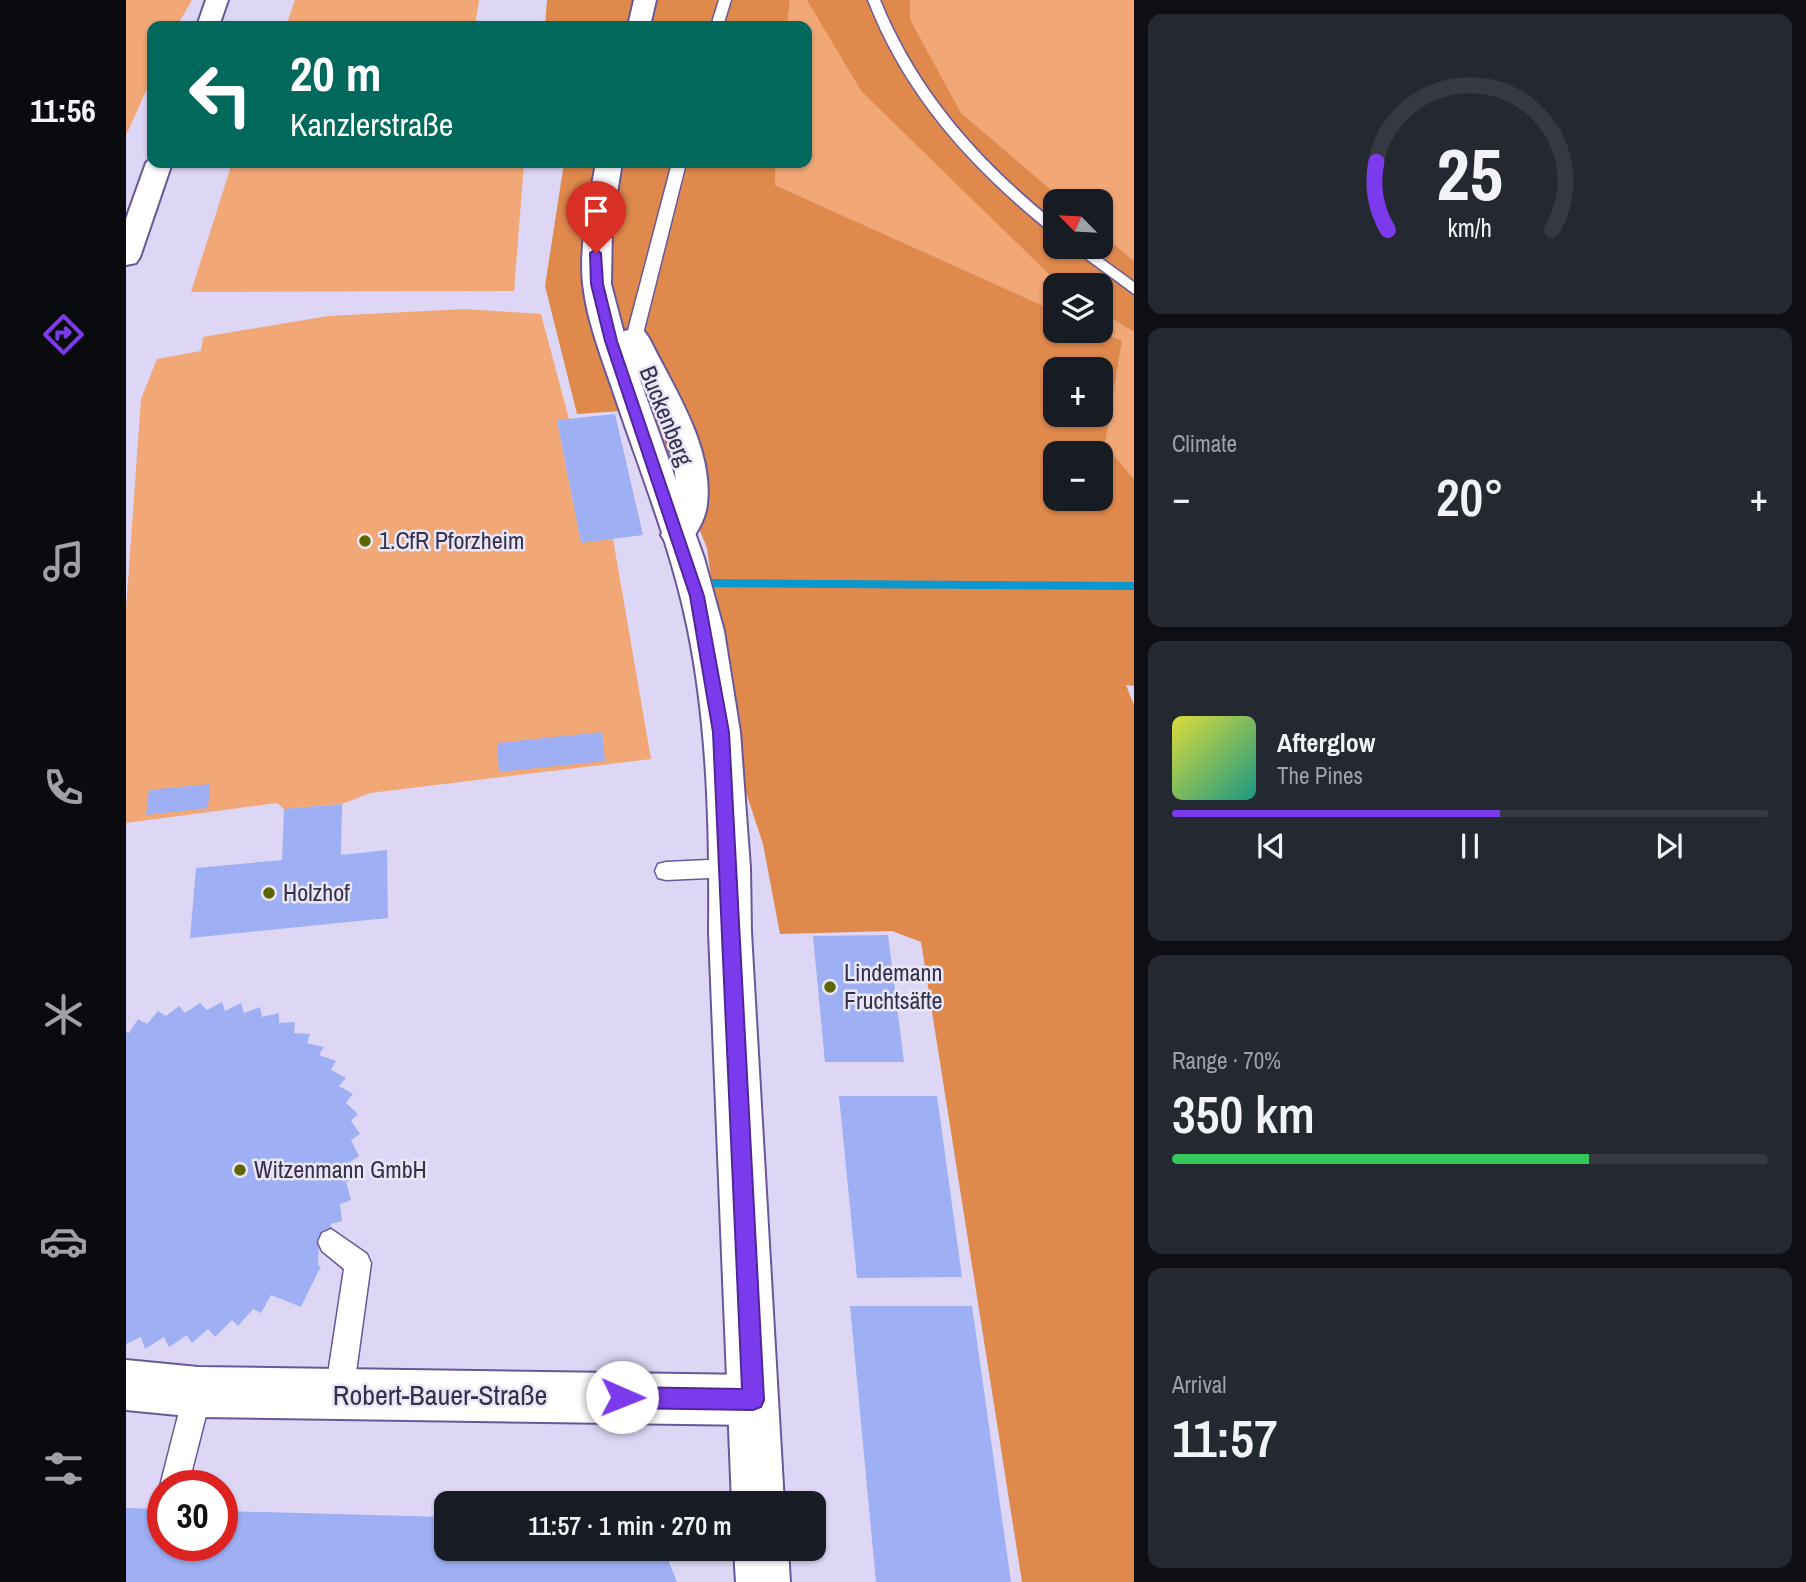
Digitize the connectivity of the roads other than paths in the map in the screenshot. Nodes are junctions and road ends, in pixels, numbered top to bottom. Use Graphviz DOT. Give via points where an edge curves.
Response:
graph roads {
  1 [pos="217,0"];
  2 [pos="645,0"];
  3 [pos="725,0"];
  4 [pos="874,0"];
  5 [pos="210,21"];
  6 [pos="640,21"];
  7 [pos="719,21"];
  8 [pos="157,168"];
  9 [pos="608,168"];
  10 [pos="678,168"];
  11 [pos="1043,217"];
  12 [pos="126,257"];
  13 [pos="1093,259"];
  14 [pos="1134,289"];
  15 [pos="634,338"];
  16 [pos="678,535"];
  17 [pos="730,868"];
  18 [pos="666,871"];
  19 [pos="331,1242"];
  20 [pos="126,1385"];
  21 [pos="198,1392"];
  22 [pos="339,1394"];
  23 [pos="753,1400"];
  24 [pos="178,1470"];
  25 [pos="757,1491"];
  26 [pos="762,1561"];
  27 [pos="763,1582"];
  1 -- 5 [label="main road"];
  2 -- 6 [label="main road"];
  3 -- 7 [label="lane"];
  4 -- 11 [label="lane" via="904,67 938,116"];
  8 -- 12 [label="main road"];
  9 -- 16 [label="main road" via="596,253 602,311"];
  10 -- 15 [label="lane"];
  13 -- 14 [label="lane"];
  15 -- 16 [label="main road, Buckenberg" via="688,465 691,508"];
  16 -- 17 [label="main road" via="706,631 721,732"];
  17 -- 18 [label="lane"];
  17 -- 23 [label="main road"];
  19 -- 22 [label="lane" via="358,1263"];
  20 -- 21 [label="main road, Robert-Bauer-Straße"];
  21 -- 22 [label="main road, Robert-Bauer-Straße"];
  21 -- 24 [label="lane"];
  22 -- 23 [label="main road, Robert-Bauer-Straße"];
  23 -- 25 [label="main road"];
  26 -- 27 [label="main road"];
}
